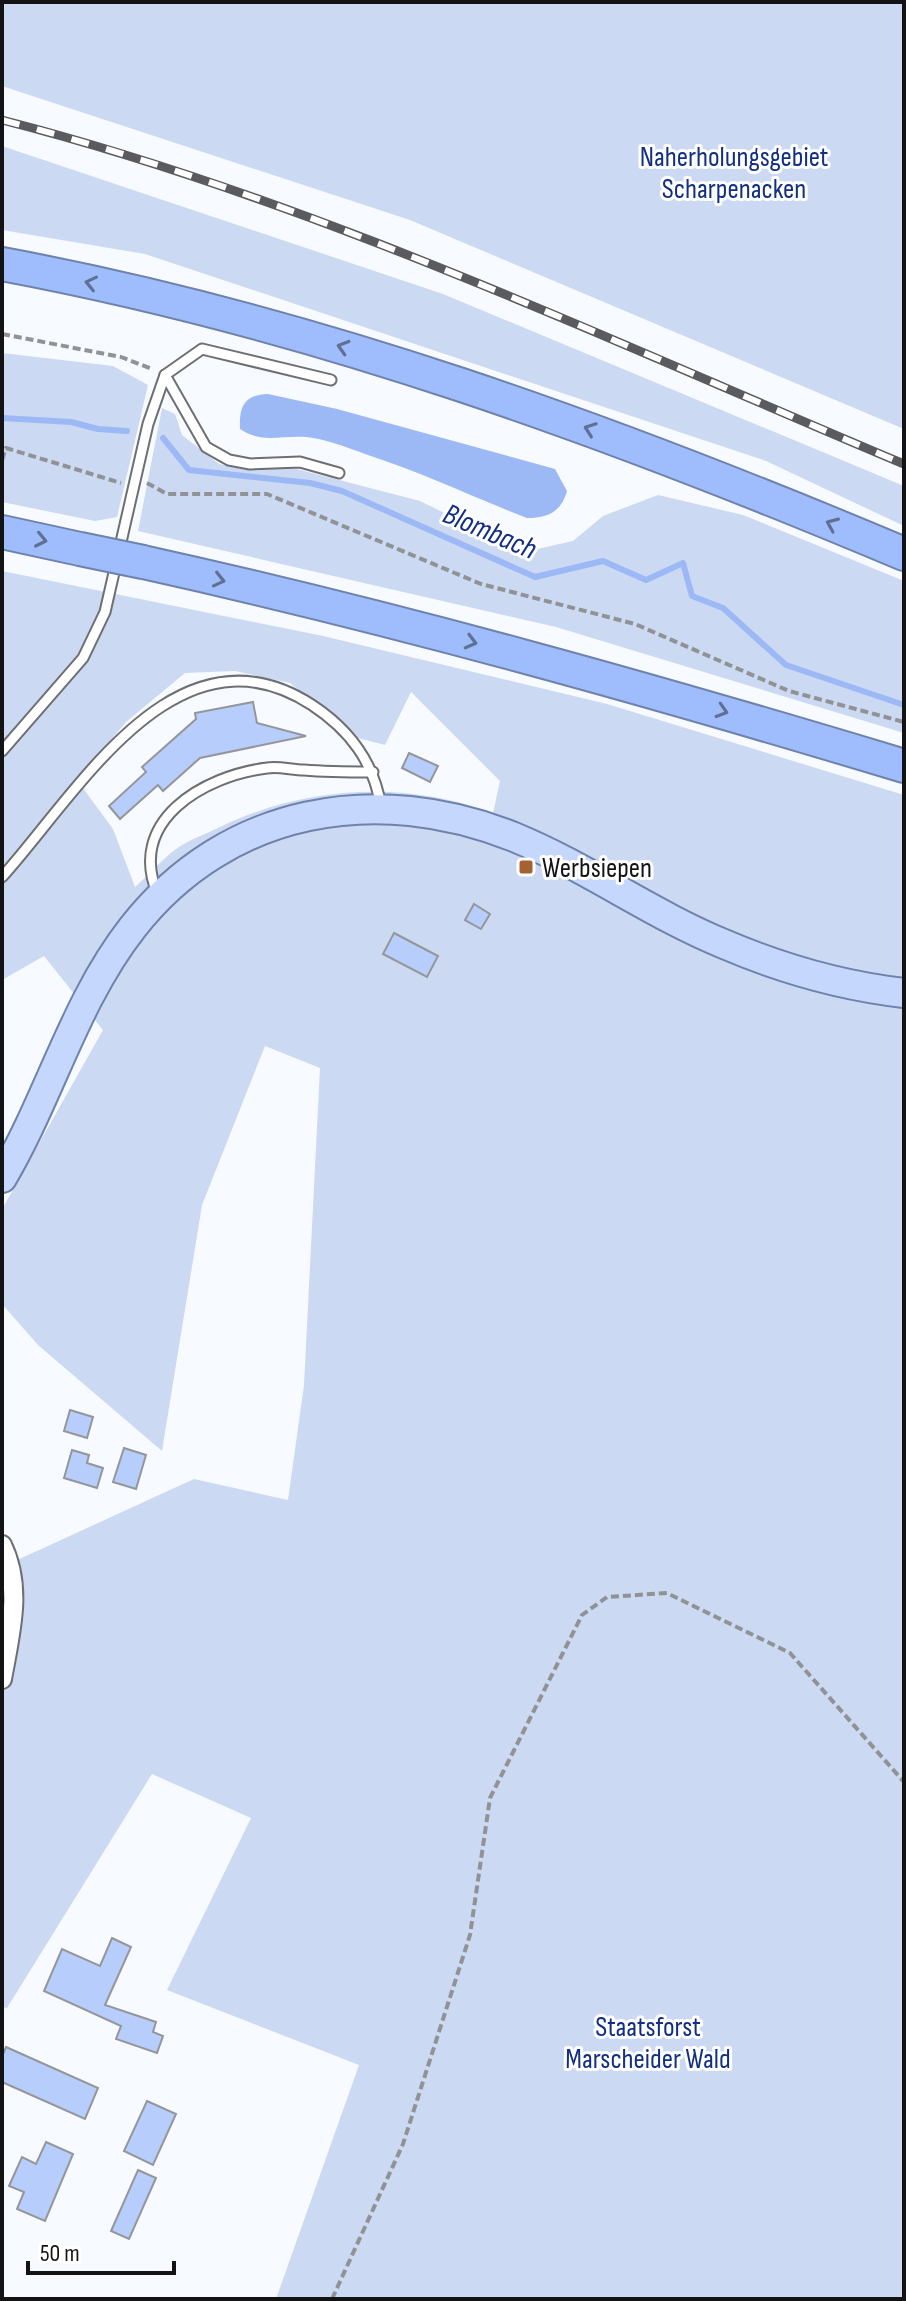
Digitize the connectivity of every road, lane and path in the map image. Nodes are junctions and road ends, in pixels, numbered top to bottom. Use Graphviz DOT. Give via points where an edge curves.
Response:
graph roads {
  1 [pos="2,264"];
  2 [pos="2,334"];
  3 [pos="165,375"];
  4 [pos="331,380"];
  5 [pos="2,460"];
  6 [pos="339,473"];
  7 [pos="136,483"];
  8 [pos="2,532"];
  9 [pos="904,554"];
  10 [pos="904,722"];
  11 [pos="2,751"];
  12 [pos="904,766"];
  13 [pos="373,772"];
  14 [pos="381,808"];
  15 [pos="2,877"];
  16 [pos="159,897"];
  17 [pos="904,993"];
  18 [pos="2,1178"];
  19 [pos="2,1545"];
  20 [pos="2,1679"];
  21 [pos="904,1782"];
  22 [pos="332,2299"];
  9 -- 1 [label="highway, one-way" via="744,486 491,392 266,324"];
  2 -- 3 [label="path" via="121,357"];
  3 -- 4 [label="lane" via="202,349"];
  3 -- 6 [label="lane" via="206,447 240,462 300,462"];
  3 -- 7 [label="lane"];
  5 -- 7 [label="path" via="6,448"];
  7 -- 10 [label="path" via="167,494 267,494 481,584 635,624 789,691"];
  7 -- 11 [label="lane" via="105,612 83,658"];
  8 -- 12 [label="highway, one-way, bridge" via="495,648"];
  13 -- 14 [label="lane"];
  13 -- 15 [label="lane" via="356,742 286,688 236,679 203,686 152,713 100,758"];
  13 -- 16 [label="lane" via="271,767 231,775 195,793 165,816 153,842 149,874"];
  14 -- 16 [label="main road" via="327,812 255,833 204,861"];
  14 -- 17 [label="main road" via="446,815 497,831 726,945 832,979"];
  16 -- 18 [label="main road" via="104,968"];
  19 -- 20 [label="street" via="15,1599"];
  21 -- 22 [label="path" via="790,1653 667,1593 607,1597 582,1615 490,1798 470,1935 403,2144"];
}
